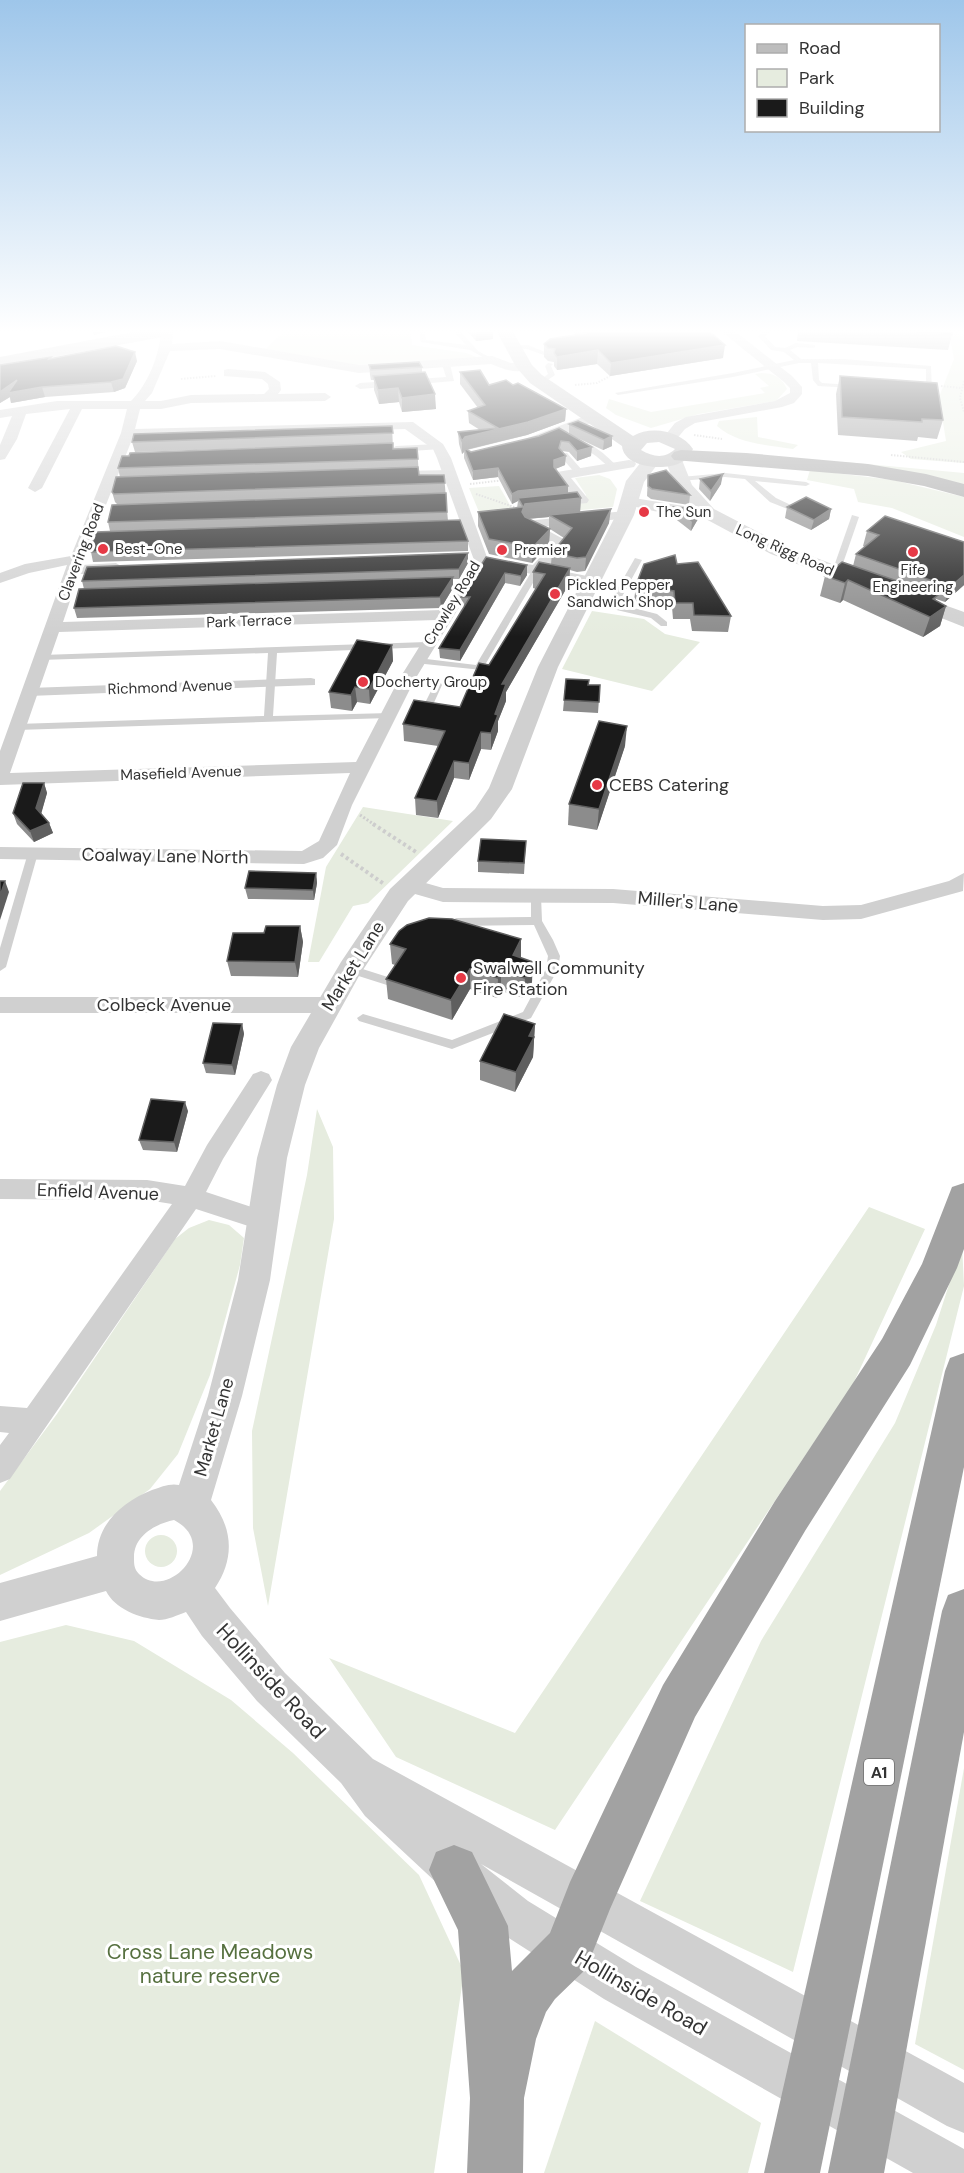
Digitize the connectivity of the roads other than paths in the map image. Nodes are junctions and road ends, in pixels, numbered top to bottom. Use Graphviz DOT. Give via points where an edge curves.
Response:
graph roads {
  1 [pos="12,433"];
  2 [pos="63,433"];
  3 [pos="128,433"];
  4 [pos="419,433"];
  5 [pos="557,433"];
  6 [pos="558,433"];
  7 [pos="605,433"];
  8 [pos="637,433"];
  9 [pos="677,433"];
  10 [pos="525,444"];
  11 [pos="672,446"];
  12 [pos="438,447"];
  13 [pos="390,449"];
  14 [pos="0,456"];
  15 [pos="564,456"];
  16 [pos="652,461"];
  17 [pos="964,470"];
  18 [pos="448,472"];
  19 [pos="579,472"];
  20 [pos="389,474"];
  21 [pos="628,475"];
  22 [pos="745,476"];
  23 [pos="683,482"];
  24 [pos="806,484"];
  25 [pos="35,488"];
  26 [pos="964,491"];
  27 [pos="539,505"];
  28 [pos="790,508"];
  29 [pos="708,513"];
  30 [pos="855,517"];
  31 [pos="474,559"];
  32 [pos="638,560"];
  33 [pos="75,565"];
  34 [pos="133,568"];
  35 [pos="536,571"];
  36 [pos="836,572"];
  37 [pos="0,578"];
  38 [pos="587,591"];
  39 [pos="613,605"];
  40 [pos="446,615"];
  41 [pos="964,621"];
  42 [pos="664,624"];
  43 [pos="52,627"];
  44 [pos="427,645"];
  45 [pos="273,650"];
  46 [pos="42,658"];
  47 [pos="418,661"];
  48 [pos="406,681"];
  49 [pos="311,682"];
  50 [pos="271,684"];
  51 [pos="29,693"];
  52 [pos="429,705"];
  53 [pos="388,715"];
  54 [pos="268,719"];
  55 [pos="17,727"];
  56 [pos="362,767"];
  57 [pos="0,777"];
  58 [pos="327,845"];
  59 [pos="0,853"];
  60 [pos="33,853"];
  61 [pos="964,880"];
  62 [pos="404,890"];
  63 [pos="536,896"];
  64 [pos="537,921"];
  65 [pos="456,922"];
  66 [pos="0,967"];
  67 [pos="350,969"];
  68 [pos="390,982"];
  69 [pos="0,1005"];
  70 [pos="328,1005"];
  71 [pos="363,1018"];
  72 [pos="261,1080"];
  73 [pos="0,1189"];
  74 [pos="191,1197"];
  75 [pos="964,1198"];
  76 [pos="264,1221"];
  77 [pos="964,1371"];
  78 [pos="0,1419"];
  79 [pos="33,1421"];
  80 [pos="0,1469"];
  81 [pos="191,1506"];
  82 [pos="116,1569"];
  83 [pos="192,1587"];
  84 [pos="0,1602"];
  85 [pos="964,1611"];
  86 [pos="356,1769"];
  87 [pos="454,1870"];
  88 [pos="588,1900"];
  89 [pos="568,1950"];
  90 [pos="497,2098"];
  91 [pos="964,2109"];
  92 [pos="495,2173"];
  93 [pos="792,2173"];
  94 [pos="856,2173"];
  95 [pos="960,2173"];
  1 -- 14 [label="street"];
  2 -- 25 [label="street"];
  3 -- 33 [label="street, Clavering Road" via="102,510"];
  4 -- 12 [label="street"];
  5 -- 10 [label="street"];
  6 -- 21 [label="lane" via="599,454"];
  7 -- 21 [label="main road"];
  8 -- 11 [label="main road"];
  9 -- 11 [label="street"];
  11 -- 16 [label="main road"];
  11 -- 17 [label="highway"];
  11 -- 21 [label="main road" via="642,438"];
  11 -- 23 [label="street"];
  11 -- 26 [label="highway" via="722,457 865,470 922,479"];
  12 -- 13 [label="street"];
  12 -- 18 [label="street, Crowley Road"];
  15 -- 19 [label="lane"];
  16 -- 21 [label="main road"];
  16 -- 23 [label="street"];
  18 -- 20 [label="lane"];
  18 -- 31 [label="street, Crowley Road"];
  19 -- 21 [label="street"];
  19 -- 27 [label="street" via="562,475 582,500"];
  21 -- 29 [label="street" via="672,510"];
  21 -- 35 [label="street" via="531,524 531,528 562,542"];
  21 -- 38 [label="street, Market Lane"];
  22 -- 23 [label="lane"];
  22 -- 24 [label="lane"];
  22 -- 28 [label="lane" via="773,500"];
  23 -- 29 [label="street, Long Rigg Road"];
  29 -- 36 [label="street, Long Rigg Road" via="778,550"];
  30 -- 36 [label="lane"];
  31 -- 35 [label="street"];
  31 -- 40 [label="street, Crowley Road"];
  32 -- 39 [label="lane"];
  33 -- 34 [label="street"];
  33 -- 37 [label="street" via="25,569"];
  33 -- 43 [label="street, Clavering Road" via="70,596"];
  35 -- 38 [label="street"];
  35 -- 47 [label="lane" via="479,668"];
  36 -- 41 [label="street, Long Rigg Road"];
  38 -- 39 [label="lane"];
  38 -- 62 [label="street, Market Lane" via="548,667 500,789 483,814"];
  39 -- 42 [label="lane" via="654,616"];
  40 -- 43 [label="street, Park Terrace"];
  40 -- 44 [label="street, Crowley Road"];
  43 -- 46 [label="street, Clavering Road"];
  44 -- 45 [label="lane"];
  44 -- 47 [label="street, Crowley Road"];
  45 -- 46 [label="lane"];
  45 -- 50 [label="lane"];
  46 -- 51 [label="street, Clavering Road"];
  47 -- 48 [label="street, Crowley Road"];
  48 -- 52 [label="lane" via="438,685"];
  48 -- 53 [label="street, Crowley Road"];
  49 -- 50 [label="street, Richmond Avenue"];
  50 -- 51 [label="street, Richmond Avenue"];
  50 -- 54 [label="lane"];
  51 -- 55 [label="street, Clavering Road"];
  53 -- 54 [label="lane"];
  53 -- 56 [label="street, Crowley Road"];
  54 -- 55 [label="lane"];
  55 -- 57 [label="street, Clavering Road"];
  56 -- 57 [label="street, Masefield Avenue"];
  56 -- 58 [label="street, Crowley Road"];
  58 -- 60 [label="street, Coalway Lane North" via="304,858"];
  59 -- 60 [label="street, Coalway Lane North"];
  60 -- 66 [label="lane"];
  61 -- 63 [label="street, Miller's Lane" via="956,886 861,912 823,914 613,896"];
  62 -- 63 [label="street, Miller's Lane" via="443,895"];
  62 -- 67 [label="street, Market Lane"];
  63 -- 64 [label="lane"];
  64 -- 65 [label="lane"];
  64 -- 71 [label="lane" via="554,956 552,969 527,1015 452,1046"];
  67 -- 68 [label="lane"];
  67 -- 70 [label="street, Market Lane"];
  69 -- 70 [label="street, Colbeck Avenue"];
  70 -- 76 [label="street, Market Lane" via="305,1047 291,1085 273,1158"];
  72 -- 74 [label="street" via="214,1152"];
  73 -- 74 [label="street, Enfield Avenue" via="147,1191"];
  74 -- 76 [label="street, Enfield Avenue"];
  74 -- 79 [label="street"];
  75 -- 88 [label="highway" via="939,1268 896,1352 754,1574 679,1701"];
  76 -- 81 [label="street, Market Lane" via="254,1280 225,1396"];
  77 -- 93 [label="highway, A1"];
  78 -- 79 [label="street"];
  79 -- 80 [label="street"];
  81 -- 82 [label="street" via="160,1503 144,1510 120,1535"];
  81 -- 83 [label="street" via="203,1515 213,1543 204,1574"];
  82 -- 83 [label="street" via="122,1583 146,1600 161,1601"];
  82 -- 84 [label="street"];
  83 -- 86 [label="street, Hollinside Road" via="271,1687"];
  85 -- 94 [label="highway"];
  86 -- 87 [label="street, Hollinside Road" via="380,1802"];
  86 -- 88 [label="street, Hollinside Road"];
  87 -- 89 [label="street, Hollinside Road" via="513,1916"];
  87 -- 90 [label="highway" via="483,1926"];
  88 -- 89 [label="highway"];
  88 -- 91 [label="street, Hollinside Road"];
  89 -- 90 [label="highway" via="527,1995 509,2039"];
  89 -- 95 [label="street, Hollinside Road"];
  90 -- 92 [label="highway"];
}
